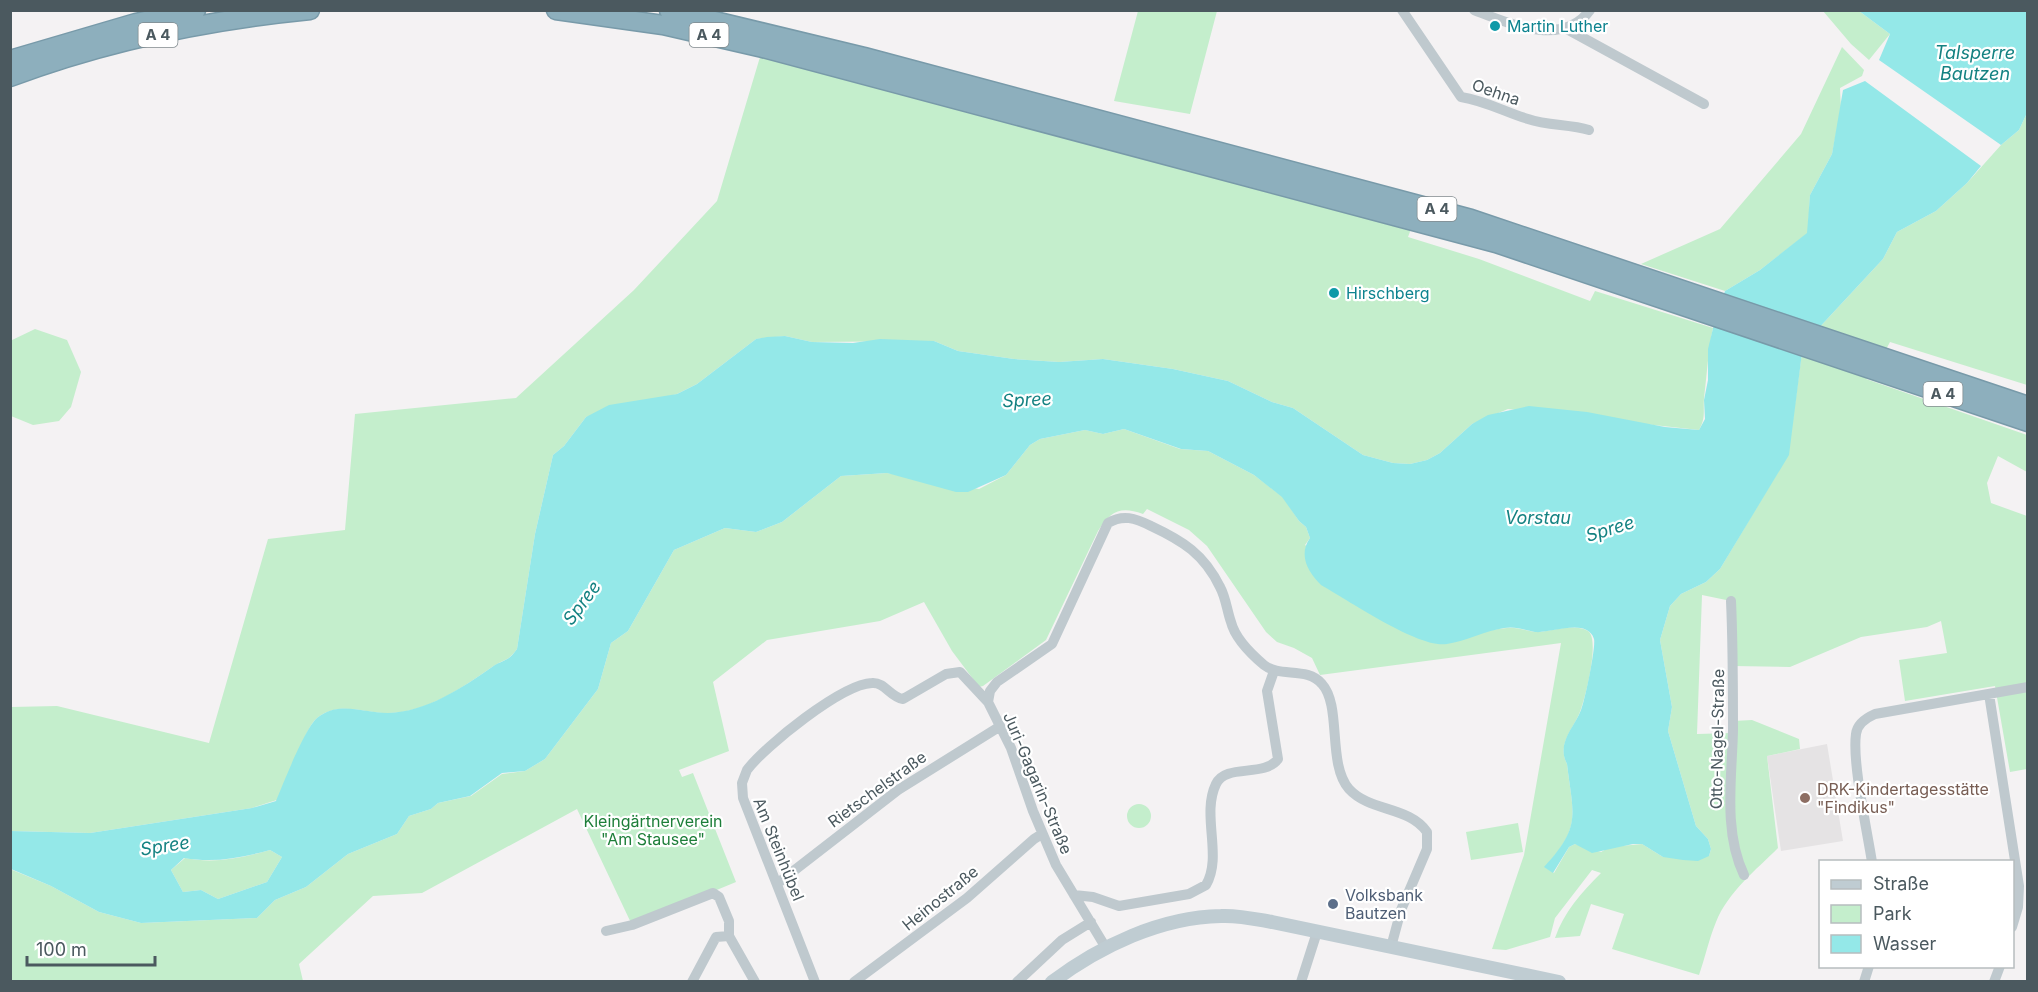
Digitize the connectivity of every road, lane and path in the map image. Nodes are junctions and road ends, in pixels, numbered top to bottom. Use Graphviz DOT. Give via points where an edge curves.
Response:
graph roads {
  1 [pos="196,10"];
  2 [pos="310,10"];
  3 [pos="556,10"];
  4 [pos="669,10"];
  5 [pos="1402,10"];
  6 [pos="1474,10"];
  7 [pos="1590,10"];
  8 [pos="1565,28"];
  9 [pos="10,60"];
  10 [pos="10,77"];
  11 [pos="1704,104"];
  12 [pos="1589,130"];
  13 [pos="1167,146"];
  14 [pos="1862,358"];
  15 [pos="2028,405"];
  16 [pos="2028,422"];
  17 [pos="1731,601"];
  18 [pos="1274,671"];
  19 [pos="2028,687"];
  20 [pos="1989,694"];
  21 [pos="988,702"];
  22 [pos="999,727"];
  23 [pos="1042,834"];
  24 [pos="1872,860"];
  25 [pos="1744,874"];
  26 [pos="778,883"];
  27 [pos="1074,895"];
  28 [pos="1091,922"];
  29 [pos="2014,924"];
  30 [pos="606,931"];
  31 [pos="1317,932"];
  32 [pos="729,936"];
  33 [pos="1391,947"];
  34 [pos="1106,948"];
  35 [pos="748,969"];
  36 [pos="692,981"];
  37 [pos="742,981"];
  38 [pos="755,981"];
  39 [pos="815,981"];
  40 [pos="854,981"];
  41 [pos="1017,981"];
  42 [pos="1052,981"];
  43 [pos="1301,981"];
  44 [pos="1550,981"];
  1 -- 9 [label="highway, A 4" via="136,23"];
  2 -- 10 [label="highway, A 4" via="154,36"];
  3 -- 13 [label="highway, A 4" via="728,39"];
  4 -- 13 [label="highway, A 4" via="830,49"];
  5 -- 12 [label="street, Oehna" via="1461,97 1493,104 1528,119"];
  6 -- 8 [label="street" via="1532,29"];
  7 -- 8 [label="street" via="1582,20"];
  8 -- 11 [label="street"];
  13 -- 14 [label="highway, A 4" via="1471,219"];
  14 -- 15 [label="highway, A 4"];
  14 -- 16 [label="highway, A 4"];
  17 -- 25 [label="street, Otto-Nagel-Straße" via="1730,790 1735,857"];
  18 -- 21 [label="street, Juri-Gagarin-Straße" via="1235,634 1220,587 1196,552 1183,541 1126,517 1108,524 1052,644 993,686"];
  18 -- 27 [label="street" via="1267,691 1278,759 1265,768 1229,774 1217,781 1211,821 1212,870 1206,885 1189,894 1119,906"];
  18 -- 33 [label="street" via="1311,676 1323,684 1330,704 1339,769 1348,788 1361,798 1412,818 1427,832 1427,849 1401,910"];
  19 -- 20 [label="street"];
  20 -- 24 [label="street" via="1875,714 1859,725 1857,760"];
  20 -- 29 [label="street" via="2019,886"];
  21 -- 22 [label="street, Juri-Gagarin-Straße"];
  21 -- 26 [label="street, Am Steinhübel" via="960,672 946,674 903,699 874,682 833,698 747,770 742,798"];
  22 -- 23 [label="street, Juri-Gagarin-Straße" via="1011,748"];
  22 -- 26 [label="street, Rietschelstraße" via="898,790"];
  23 -- 27 [label="street, Juri-Gagarin-Straße"];
  23 -- 40 [label="street, Heinostraße" via="930,927"];
  26 -- 39 [label="street, Am Steinhübel"];
  27 -- 28 [label="street, Juri-Gagarin-Straße"];
  28 -- 34 [label="street, Juri-Gagarin-Straße"];
  28 -- 41 [label="street" via="1062,940"];
  30 -- 32 [label="street" via="632,925 713,893 719,897 729,921"];
  31 -- 33 [label="street"];
  31 -- 34 [label="street" via="1237,916 1212,916 1175,922"];
  31 -- 43 [label="street"];
  32 -- 35 [label="street"];
  32 -- 36 [label="street" via="716,937"];
  33 -- 44 [label="street"];
  34 -- 42 [label="street"];
  35 -- 37 [label="street"];
  35 -- 38 [label="street"];
}
